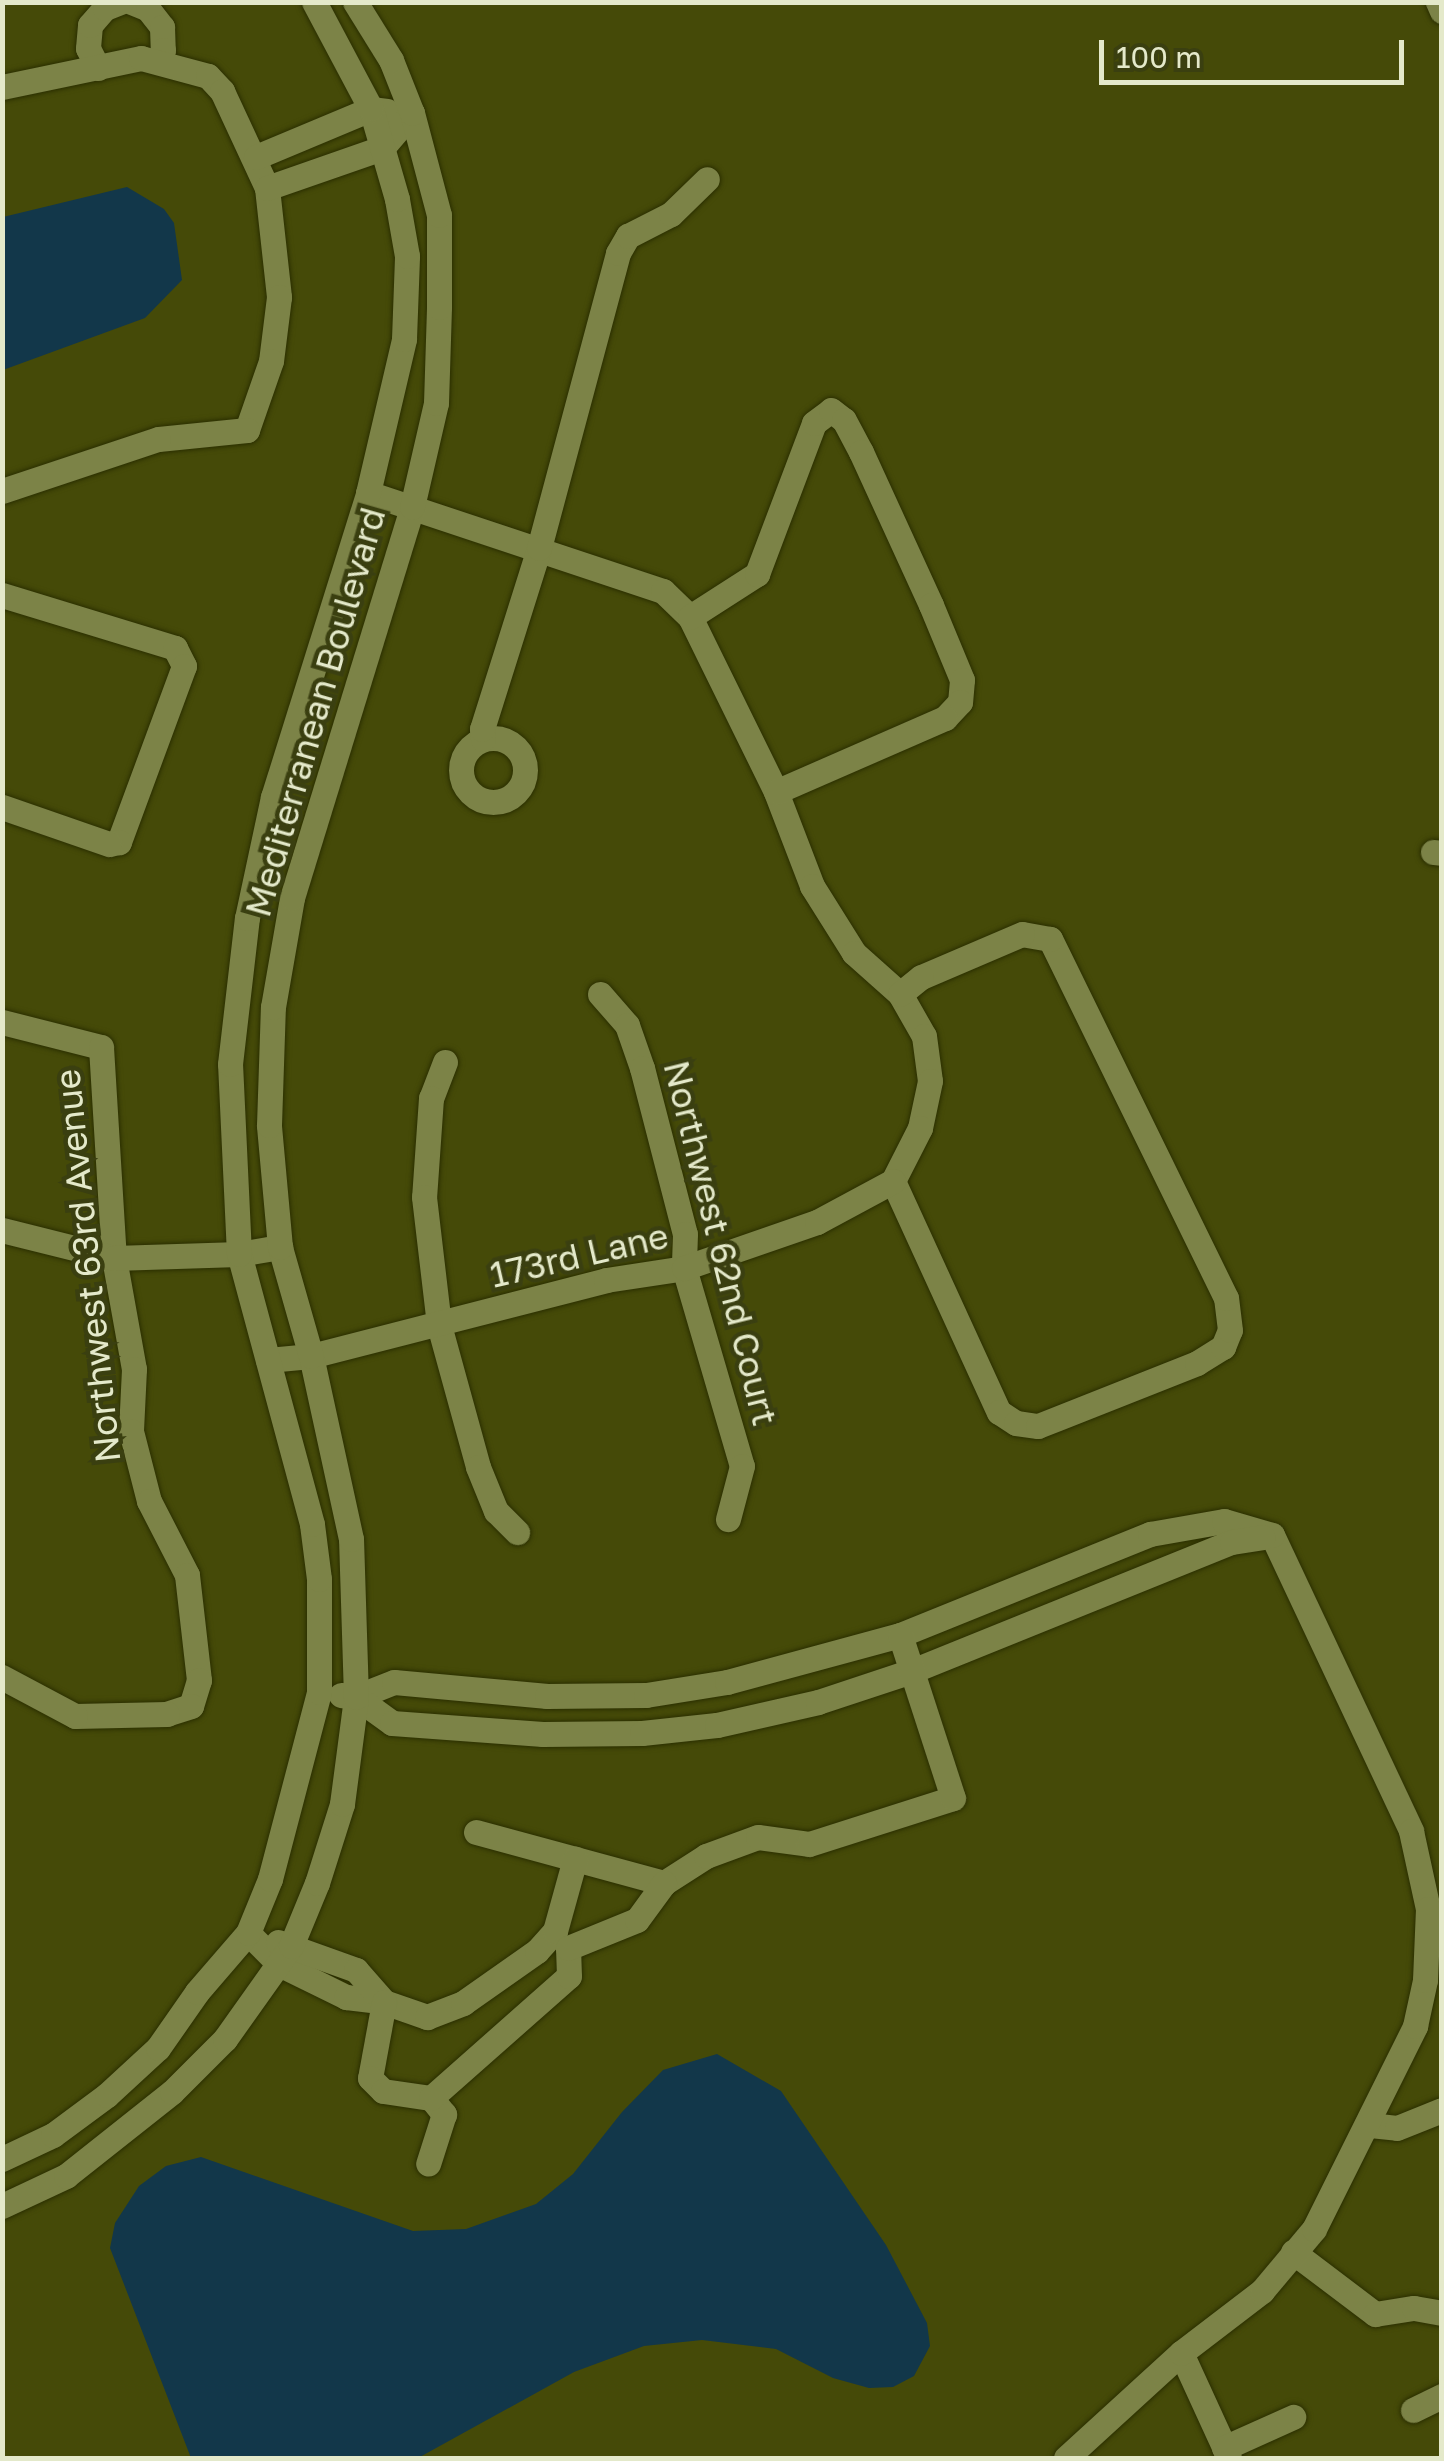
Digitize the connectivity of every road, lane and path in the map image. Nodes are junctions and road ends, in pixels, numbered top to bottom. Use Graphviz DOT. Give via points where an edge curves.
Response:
graph roads {
  1 [pos="122,2"];
  2 [pos="131,2"];
  3 [pos="314,2"];
  4 [pos="355,2"];
  5 [pos="1438,2"];
  6 [pos="1442,11"];
  7 [pos="159,60"];
  8 [pos="98,68"];
  9 [pos="2,86"];
  10 [pos="371,109"];
  11 [pos="412,113"];
  12 [pos="382,148"];
  13 [pos="256,157"];
  14 [pos="707,178"];
  15 [pos="267,188"];
  16 [pos="2,491"];
  17 [pos="368,493"];
  18 [pos="412,507"];
  19 [pos="540,548"];
  20 [pos="2,595"];
  21 [pos="690,617"];
  22 [pos="483,739"];
  23 [pos="776,792"];
  24 [pos="2,808"];
  25 [pos="600,994"];
  26 [pos="900,994"];
  27 [pos="2,1022"];
  28 [pos="445,1062"];
  29 [pos="893,1181"];
  30 [pos="2,1230"];
  31 [pos="280,1246"];
  32 [pos="239,1254"];
  33 [pos="114,1258"];
  34 [pos="684,1268"];
  35 [pos="439,1325"];
  36 [pos="311,1356"];
  37 [pos="268,1360"];
  38 [pos="728,1519"];
  39 [pos="517,1532"];
  40 [pos="1272,1535"];
  41 [pos="900,1634"];
  42 [pos="912,1672"];
  43 [pos="2,1676"];
  44 [pos="319,1692"];
  45 [pos="356,1696"];
  46 [pos="476,1832"];
  47 [pos="576,1859"];
  48 [pos="664,1884"];
  49 [pos="1435,1916"];
  50 [pos="248,1933"];
  51 [pos="557,1944"];
  52 [pos="285,1954"];
  53 [pos="384,2002"];
  54 [pos="430,2098"];
  55 [pos="1442,2110"];
  56 [pos="1370,2125"];
  57 [pos="2,2159"];
  58 [pos="428,2164"];
  59 [pos="2,2206"];
  60 [pos="1293,2252"];
  61 [pos="1442,2313"];
  62 [pos="1180,2353"];
  63 [pos="1442,2396"];
  64 [pos="1413,2410"];
  65 [pos="1293,2417"];
  66 [pos="1227,2453"];
  67 [pos="1066,2458"];
  1 -- 8 [label="street" via="105,8 90,25 88,48"];
  2 -- 7 [label="street" via="148,9 162,27"];
  3 -- 10 [label="street, Mediterranean Boulevard"];
  4 -- 11 [label="street, Mediterranean Boulevard" via="391,60"];
  5 -- 6 [label="street"];
  7 -- 8 [label="street"];
  7 -- 13 [label="street" via="208,76"];
  8 -- 9 [label="street"];
  10 -- 11 [label="street"];
  10 -- 12 [label="street, Mediterranean Boulevard"];
  10 -- 13 [label="street"];
  11 -- 12 [label="street"];
  11 -- 18 [label="street, Mediterranean Boulevard" via="438,214 439,270 436,403"];
  12 -- 15 [label="street"];
  12 -- 17 [label="street, Mediterranean Boulevard" via="407,256 404,339"];
  13 -- 15 [label="street"];
  14 -- 19 [label="street" via="671,214 628,236 618,254"];
  15 -- 16 [label="street" via="279,297 271,361 247,430 158,439"];
  17 -- 18 [label="street"];
  17 -- 32 [label="street, Mediterranean Boulevard" via="274,797 247,918 230,1064"];
  18 -- 19 [label="street"];
  18 -- 31 [label="street, Mediterranean Boulevard" via="292,898 272,1007 269,1126"];
  19 -- 21 [label="street" via="663,591"];
  19 -- 22 [label="street"];
  20 -- 24 [label="street" via="175,648 184,666 119,842"];
  21 -- 23 [label="street"];
  21 -- 23 [label="street" via="757,574 814,423 830,410 844,420 962,680 960,702 944,718"];
  23 -- 26 [label="street" via="812,886 854,953"];
  25 -- 34 [label="street, Northwest 62nd Court" via="627,1026 642,1068 686,1234"];
  26 -- 29 [label="street" via="924,1036 930,1081 920,1128"];
  26 -- 29 [label="street" via="920,977 1022,934 1050,940 1226,1298 1230,1330 1222,1347 1038,1426 1016,1423 998,1412"];
  27 -- 33 [label="street, Northwest 63rd Avenue" via="101,1047"];
  28 -- 35 [label="street" via="430,1098 424,1197"];
  29 -- 34 [label="street, 173rd Lane" via="817,1222"];
  30 -- 33 [label="street"];
  31 -- 32 [label="street"];
  31 -- 36 [label="street, Mediterranean Boulevard"];
  32 -- 33 [label="street"];
  32 -- 37 [label="street, Mediterranean Boulevard"];
  33 -- 43 [label="street, Northwest 63rd Avenue" via="134,1369 131,1431 149,1501 187,1575 200,1680 191,1706 167,1714 75,1716"];
  34 -- 35 [label="street, 173rd Lane" via="606,1280"];
  34 -- 38 [label="street, Northwest 62nd Court" via="742,1466"];
  35 -- 36 [label="street, 173rd Lane"];
  35 -- 39 [label="street" via="478,1467 496,1512"];
  36 -- 37 [label="street, 173rd Lane"];
  36 -- 45 [label="street, Mediterranean Boulevard" via="350,1538"];
  37 -- 44 [label="street, Mediterranean Boulevard" via="312,1524"];
  40 -- 41 [label="street" via="1224,1521 1150,1534"];
  40 -- 42 [label="street" via="1232,1542"];
  40 -- 49 [label="street" via="1411,1830"];
  41 -- 42 [label="street"];
  41 -- 45 [label="street" via="727,1682 646,1694 547,1696 394,1682"];
  42 -- 45 [label="street" via="717,1725 642,1733 392,1723"];
  42 -- 48 [label="street" via="953,1798 809,1844 758,1837 706,1856"];
  44 -- 45 [label="street"];
  44 -- 50 [label="street, Mediterranean Boulevard" via="270,1879"];
  45 -- 52 [label="street, Mediterranean Boulevard" via="342,1804 317,1884"];
  46 -- 47 [label="street"];
  47 -- 48 [label="street"];
  47 -- 51 [label="street"];
  48 -- 51 [label="street" via="636,1920"];
  49 -- 56 [label="street" via="1415,2026"];
  50 -- 52 [label="street"];
  50 -- 57 [label="street, Mediterranean Boulevard" via="158,2048 107,2095 53,2135"];
  51 -- 53 [label="street" via="433,2015 414,2016"];
  51 -- 54 [label="street" via="570,1976"];
  52 -- 53 [label="street" via="346,1996"];
  52 -- 59 [label="street, Mediterranean Boulevard" via="224,2039 172,2092 66,2176"];
  53 -- 54 [label="street" via="370,2078 383,2090"];
  54 -- 58 [label="street" via="446,2121"];
  55 -- 56 [label="street" via="1397,2128"];
  56 -- 60 [label="street" via="1314,2229"];
  60 -- 61 [label="street" via="1375,2314 1414,2308"];
  60 -- 62 [label="street" via="1262,2290"];
  62 -- 66 [label="street"];
  62 -- 67 [label="street"];
  63 -- 64 [label="street"];
  65 -- 66 [label="street"];
}
